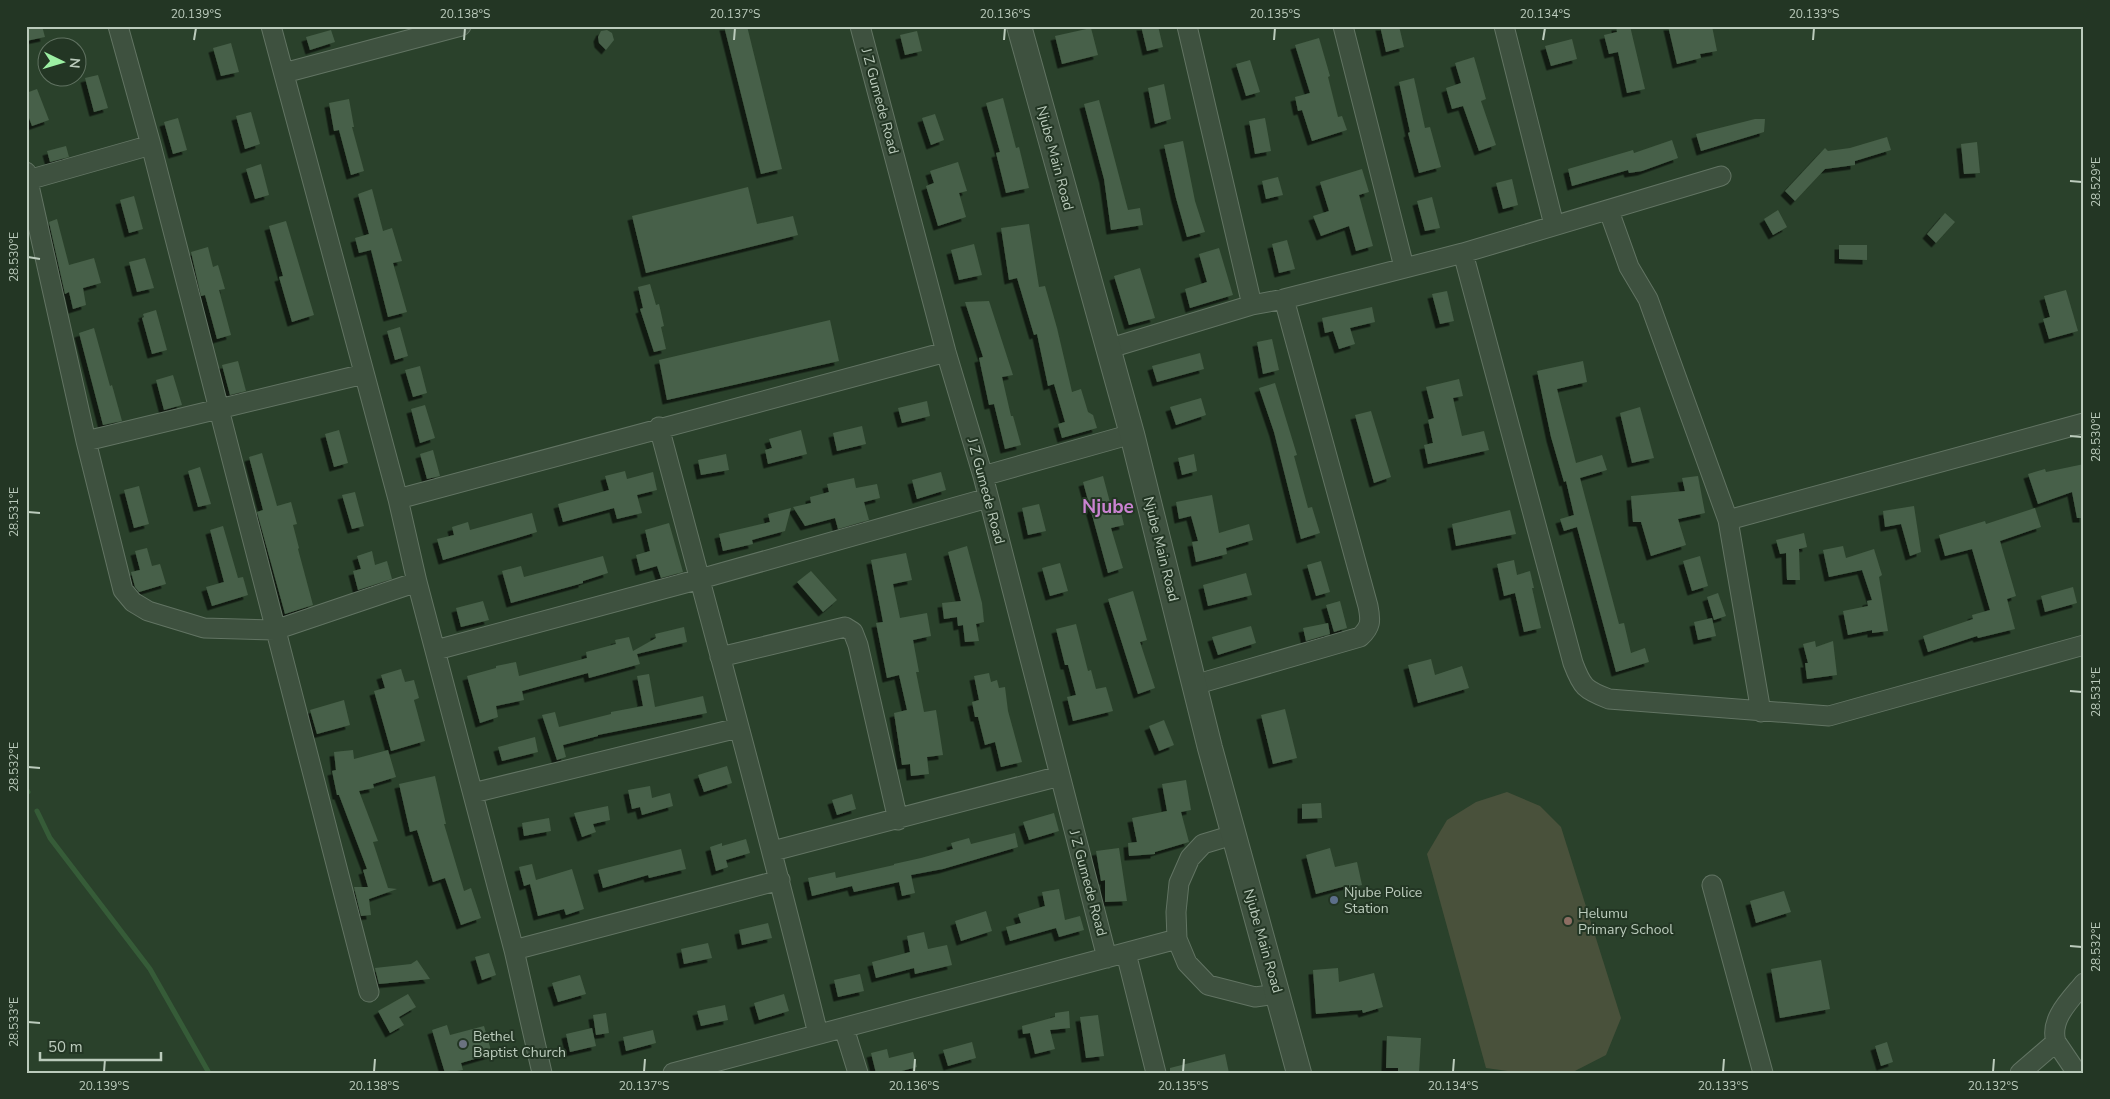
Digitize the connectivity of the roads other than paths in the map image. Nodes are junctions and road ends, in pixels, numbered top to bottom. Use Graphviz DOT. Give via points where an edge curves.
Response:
graph roads {
  1 [pos="118,26"];
  2 [pos="271,26"];
  3 [pos="461,26"];
  4 [pos="860,26"];
  5 [pos="1019,26"];
  6 [pos="1187,26"];
  7 [pos="1343,26"];
  8 [pos="1504,26"];
  9 [pos="284,73"];
  10 [pos="152,146"];
  11 [pos="27,176"];
  12 [pos="1721,176"];
  13 [pos="1609,211"];
  14 [pos="1554,225"];
  15 [pos="1463,253"];
  16 [pos="1404,267"];
  17 [pos="1284,299"];
  18 [pos="1252,305"];
  19 [pos="1107,349"];
  20 [pos="946,352"];
  21 [pos="364,374"];
  22 [pos="219,408"];
  23 [pos="2084,423"];
  24 [pos="659,427"];
  25 [pos="1132,434"];
  26 [pos="86,442"];
  27 [pos="983,476"];
  28 [pos="398,498"];
  29 [pos="988,498"];
  30 [pos="1728,520"];
  31 [pos="700,579"];
  32 [pos="417,582"];
  33 [pos="275,630"];
  34 [pos="2084,646"];
  35 [pos="436,650"];
  36 [pos="720,657"];
  37 [pos="1194,685"];
  38 [pos="1762,712"];
  39 [pos="738,728"];
  40 [pos="1060,776"];
  41 [pos="472,793"];
  42 [pos="898,820"];
  43 [pos="1233,834"];
  44 [pos="773,851"];
  45 [pos="780,880"];
  46 [pos="1712,885"];
  47 [pos="1177,939"];
  48 [pos="514,950"];
  49 [pos="1126,953"];
  50 [pos="1107,958"];
  51 [pos="2084,983"];
  52 [pos="369,992"];
  53 [pos="1278,994"];
  54 [pos="844,1028"];
  55 [pos="818,1034"];
  56 [pos="2056,1042"];
  57 [pos="542,1073"];
  58 [pos="673,1073"];
  59 [pos="858,1073"];
  60 [pos="1156,1073"];
  61 [pos="1299,1073"];
  62 [pos="1763,1073"];
  63 [pos="2020,1073"];
  64 [pos="2077,1073"];
  1 -- 10 [label="street"];
  2 -- 9 [label="street"];
  3 -- 9 [label="street"];
  4 -- 20 [label="street, J Z Gumede Road"];
  5 -- 19 [label="street, Njube Main Road"];
  6 -- 18 [label="street"];
  7 -- 16 [label="street"];
  8 -- 14 [label="street"];
  9 -- 21 [label="street"];
  10 -- 11 [label="street"];
  10 -- 22 [label="street"];
  11 -- 26 [label="street"];
  12 -- 13 [label="street"];
  13 -- 14 [label="street"];
  13 -- 30 [label="street" via="1629,267 1648,299"];
  14 -- 15 [label="street"];
  15 -- 16 [label="street"];
  15 -- 38 [label="street" via="1573,663 1584,686 1609,699"];
  16 -- 17 [label="street"];
  17 -- 18 [label="street"];
  17 -- 37 [label="street" via="1371,621 1369,629 1360,638"];
  18 -- 19 [label="street"];
  19 -- 25 [label="street, Njube Main Road"];
  20 -- 24 [label="street"];
  20 -- 27 [label="street, J Z Gumede Road"];
  21 -- 22 [label="street"];
  21 -- 28 [label="street"];
  22 -- 26 [label="street"];
  22 -- 33 [label="street"];
  23 -- 30 [label="street"];
  24 -- 28 [label="street"];
  24 -- 31 [label="street"];
  25 -- 27 [label="street"];
  25 -- 37 [label="street, Njube Main Road"];
  26 -- 33 [label="street" via="123,590 134,602 148,612 204,628"];
  27 -- 29 [label="street, J Z Gumede Road"];
  28 -- 32 [label="street"];
  29 -- 31 [label="street"];
  29 -- 40 [label="street, J Z Gumede Road"];
  30 -- 38 [label="street"];
  31 -- 35 [label="street"];
  31 -- 36 [label="street"];
  32 -- 33 [label="street"];
  32 -- 35 [label="street"];
  33 -- 52 [label="street"];
  34 -- 38 [label="street" via="1829,716"];
  35 -- 41 [label="street"];
  36 -- 39 [label="street"];
  36 -- 42 [label="street" via="844,627 853,632"];
  37 -- 43 [label="street, Njube Main Road"];
  39 -- 41 [label="street"];
  39 -- 44 [label="street"];
  40 -- 42 [label="street"];
  40 -- 50 [label="street, J Z Gumede Road"];
  41 -- 48 [label="street"];
  42 -- 44 [label="street"];
  43 -- 47 [label="street" via="1203,844 1190,858 1179,883"];
  43 -- 53 [label="street, Njube Main Road"];
  44 -- 45 [label="street"];
  45 -- 48 [label="street"];
  45 -- 55 [label="street"];
  46 -- 62 [label="street"];
  47 -- 49 [label="street"];
  47 -- 53 [label="street" via="1188,963 1208,985 1256,997"];
  48 -- 57 [label="street"];
  49 -- 50 [label="street"];
  49 -- 60 [label="street"];
  50 -- 54 [label="street"];
  51 -- 56 [label="street" via="2056,1022 2053,1033"];
  53 -- 61 [label="street, Njube Main Road"];
  54 -- 55 [label="street"];
  54 -- 59 [label="street"];
  55 -- 58 [label="street"];
  56 -- 63 [label="street"];
  56 -- 64 [label="street"];
}
